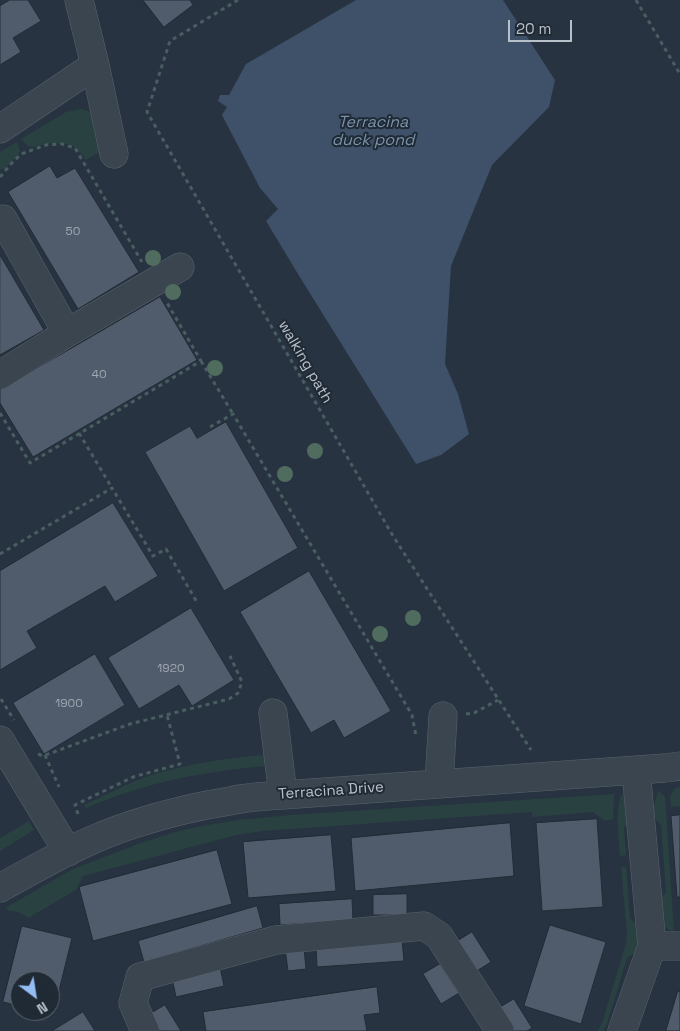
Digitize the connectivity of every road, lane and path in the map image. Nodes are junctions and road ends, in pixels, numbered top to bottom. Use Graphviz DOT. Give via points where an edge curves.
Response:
graph roads {
  1 [pos="79,0"];
  2 [pos="238,0"];
  3 [pos="636,0"];
  4 [pos="95,65"];
  5 [pos="680,74"];
  6 [pos="0,128"];
  7 [pos="114,154"];
  8 [pos="3,219"];
  9 [pos="180,267"];
  10 [pos="67,333"];
  11 [pos="201,361"];
  12 [pos="0,375"];
  13 [pos="233,414"];
  14 [pos="210,427"];
  15 [pos="80,433"];
  16 [pos="112,488"];
  17 [pos="0,554"];
  18 [pos="198,604"];
  19 [pos="230,656"];
  20 [pos="2,699"];
  21 [pos="273,713"];
  22 [pos="167,714"];
  23 [pos="443,716"];
  24 [pos="7,731"];
  25 [pos="416,738"];
  26 [pos="531,750"];
  27 [pos="32,752"];
  28 [pos="680,766"];
  29 [pos="636,770"];
  30 [pos="439,784"];
  31 [pos="283,795"];
  32 [pos="78,814"];
  33 [pos="68,852"];
  34 [pos="0,888"];
  35 [pos="652,946"];
  36 [pos="680,946"];
  37 [pos="145,1031"];
  38 [pos="500,1031"];
  39 [pos="622,1031"];
  1 -- 4 [label="street"];
  2 -- 26 [label="path, walking path" via="170,41 147,112 393,536"];
  3 -- 5 [label="path"];
  4 -- 6 [label="street"];
  4 -- 7 [label="street"];
  8 -- 10 [label="street"];
  9 -- 10 [label="street"];
  10 -- 12 [label="street"];
  11 -- 13 [label="path"];
  13 -- 14 [label="path"];
  13 -- 25 [label="path" via="412,715"];
  15 -- 16 [label="path"];
  16 -- 17 [label="path"];
  16 -- 18 [label="path" via="153,556 166,549"];
  19 -- 22 [label="path" via="242,682 238,693 229,699"];
  20 -- 24 [label="path"];
  21 -- 31 [label="street"];
  22 -- 27 [label="path" via="43,756"];
  22 -- 32 [label="path" via="180,764 133,777 83,801 75,805"];
  23 -- 30 [label="street"];
  24 -- 33 [label="street"];
  28 -- 29 [label="street, Terracina Drive"];
  29 -- 30 [label="street, Terracina Drive"];
  29 -- 35 [label="street"];
  30 -- 31 [label="street, Terracina Drive"];
  31 -- 33 [label="street, Terracina Drive" via="232,800 181,811 132,825"];
  33 -- 34 [label="street, Terracina Drive"];
  35 -- 36 [label="street"];
  35 -- 39 [label="street"];
  37 -- 38 [label="street" via="134,1003 140,977 276,940 424,926 439,936"];
}
